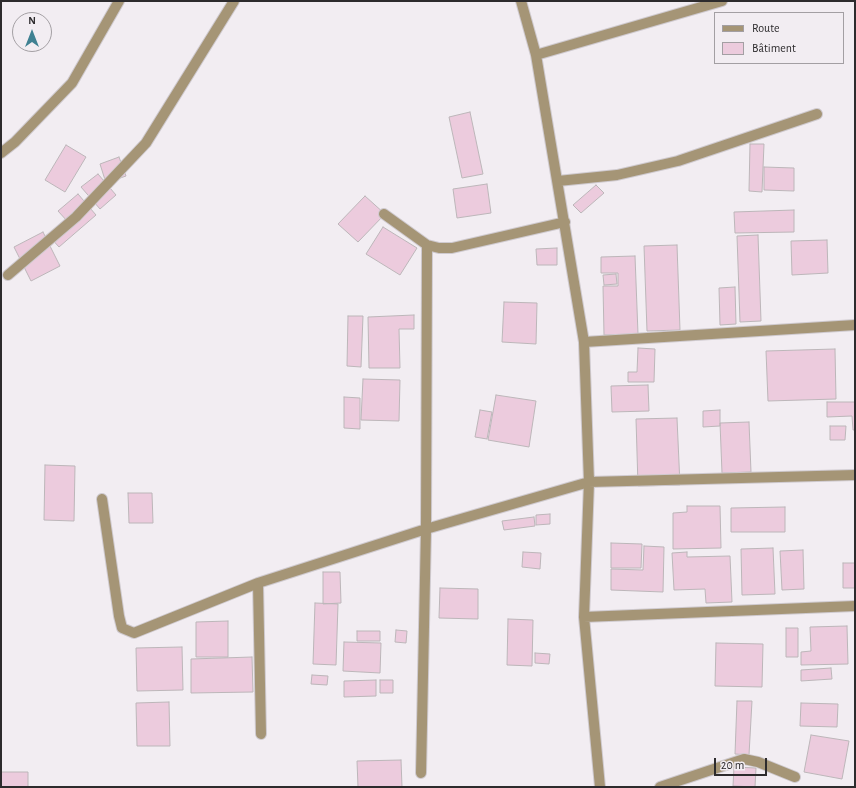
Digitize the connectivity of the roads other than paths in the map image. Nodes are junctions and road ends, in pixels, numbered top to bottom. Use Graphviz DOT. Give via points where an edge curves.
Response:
graph roads {
  1 [pos="119,1"];
  2 [pos="234,1"];
  3 [pos="520,1"];
  4 [pos="722,1"];
  5 [pos="536,55"];
  6 [pos="817,114"];
  7 [pos="1,153"];
  8 [pos="558,182"];
  9 [pos="384,214"];
  10 [pos="565,222"];
  11 [pos="427,245"];
  12 [pos="8,275"];
  13 [pos="855,325"];
  14 [pos="584,342"];
  15 [pos="855,475"];
  16 [pos="589,482"];
  17 [pos="102,499"];
  18 [pos="426,529"];
  19 [pos="258,583"];
  20 [pos="855,606"];
  21 [pos="584,617"];
  22 [pos="261,734"];
  23 [pos="421,773"];
  24 [pos="795,777"];
  25 [pos="600,787"];
  26 [pos="660,787"];
  1 -- 7 [label="street" via="72,83 16,142"];
  2 -- 12 [label="street" via="146,143 76,218"];
  3 -- 5 [label="street"];
  4 -- 5 [label="street"];
  5 -- 8 [label="street"];
  6 -- 8 [label="street" via="678,161 617,175"];
  8 -- 10 [label="street"];
  9 -- 11 [label="street"];
  10 -- 11 [label="street" via="452,248"];
  10 -- 14 [label="street"];
  11 -- 18 [label="street"];
  13 -- 14 [label="street"];
  14 -- 16 [label="street"];
  15 -- 16 [label="street"];
  16 -- 18 [label="street"];
  16 -- 21 [label="street"];
  17 -- 19 [label="street" via="122,628 134,633"];
  18 -- 19 [label="street"];
  18 -- 23 [label="street"];
  19 -- 22 [label="street"];
  20 -- 21 [label="street"];
  21 -- 25 [label="street"];
  24 -- 26 [label="street" via="744,759"];
}
